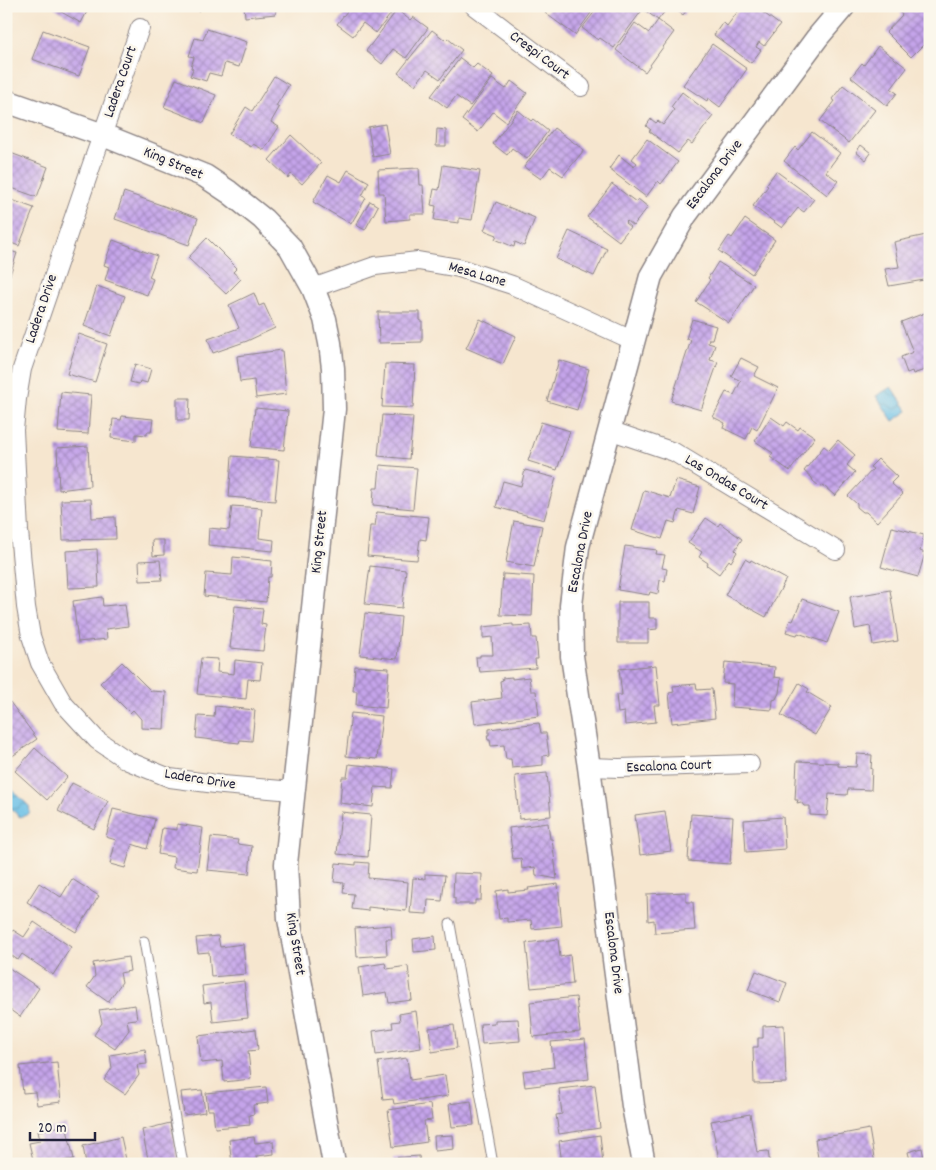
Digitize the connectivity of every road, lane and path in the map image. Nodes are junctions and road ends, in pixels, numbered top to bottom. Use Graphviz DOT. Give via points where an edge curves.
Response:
graph roads {
  1 [pos="474,6"];
  2 [pos="844,6"];
  3 [pos="140,28"];
  4 [pos="581,87"];
  5 [pos="6,101"];
  6 [pos="103,135"];
  7 [pos="313,288"];
  8 [pos="634,341"];
  9 [pos="609,430"];
  10 [pos="836,550"];
  11 [pos="750,764"];
  12 [pos="589,767"];
  13 [pos="294,791"];
  14 [pos="450,924"];
  15 [pos="144,941"];
  16 [pos="183,1164"];
  17 [pos="334,1164"];
  18 [pos="493,1164"];
  19 [pos="644,1164"];
  1 -- 4 [label="street, Crespi Court"];
  2 -- 8 [label="street, Escalona Drive" via="685,216 651,276"];
  3 -- 6 [label="street, Ladera Court"];
  5 -- 6 [label="street, King Street"];
  6 -- 7 [label="street, King Street" via="205,176 229,192 263,219 290,247"];
  6 -- 13 [label="street, Ladera Drive" via="22,369 17,399 14,430 19,531 31,636 40,663 63,702 97,740 128,761 170,778"];
  7 -- 8 [label="street, Mesa Lane" via="375,266 418,262 459,268 512,285"];
  7 -- 13 [label="street, King Street" via="325,319 335,388"];
  8 -- 9 [label="street, Escalona Drive"];
  9 -- 10 [label="street, Las Ondas Court" via="674,452"];
  9 -- 12 [label="street, Escalona Drive" via="578,547 571,605 572,656"];
  11 -- 12 [label="street, Escalona Court"];
  12 -- 19 [label="street, Escalona Drive" via="633,1106"];
  13 -- 17 [label="street, King Street" via="286,864 289,919"];
  14 -- 18 [label="lane"];
  15 -- 16 [label="lane"];
}
